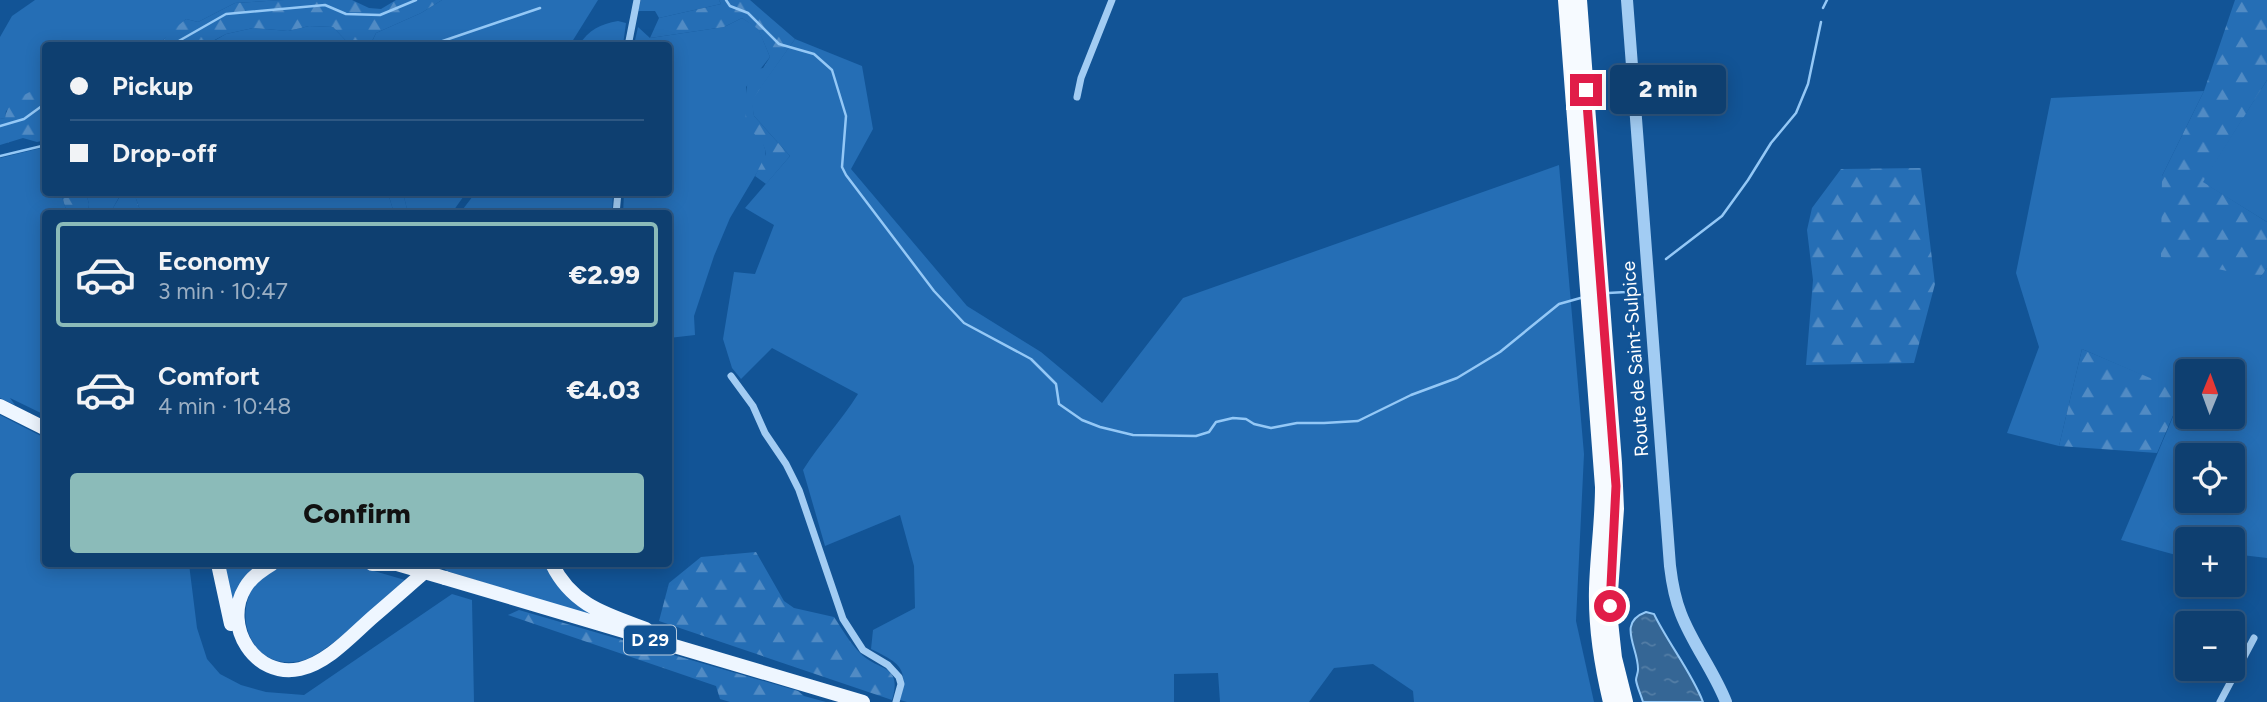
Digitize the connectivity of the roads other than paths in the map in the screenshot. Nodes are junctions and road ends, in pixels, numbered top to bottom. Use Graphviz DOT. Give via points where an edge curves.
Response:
graph roads {
  1 [pos="637,0"];
  2 [pos="1112,0"];
  3 [pos="1566,0"];
  4 [pos="1579,0"];
  5 [pos="1627,0"];
  6 [pos="629,42"];
  7 [pos="1077,97"];
  8 [pos="1595,296"];
  9 [pos="731,376"];
  10 [pos="0,406"];
  11 [pos="42,427"];
  12 [pos="219,567"];
  13 [pos="268,567"];
  14 [pos="406,567"];
  15 [pos="431,567"];
  16 [pos="554,567"];
  17 [pos="2254,638"];
  18 [pos="335,651"];
  19 [pos="735,663"];
  20 [pos="863,702"];
  21 [pos="896,702"];
  22 [pos="1611,702"];
  23 [pos="1625,702"];
  24 [pos="1726,702"];
  25 [pos="2220,702"];
  1 -- 6 [label="street"];
  2 -- 7 [label="street"];
  3 -- 8 [label="highway"];
  4 -- 8 [label="highway"];
  5 -- 24 [label="street, Route de Saint-Sulpice" via="1670,566 1681,614"];
  8 -- 22 [label="highway" via="1603,487 1597,623"];
  8 -- 23 [label="highway" via="1616,486 1610,621"];
  9 -- 21 [label="street" via="799,490 843,619 863,650 895,671 901,684"];
  10 -- 11 [label="main road"];
  12 -- 18 [label="main road" via="234,635 254,664 277,675 296,676 319,669"];
  13 -- 18 [label="main road" via="247,584 239,600 237,623 247,647 265,664 285,670 311,666"];
  14 -- 19 [label="main road, D 29, bridge"];
  15 -- 18 [label="main road"];
  16 -- 19 [label="main road" via="571,593 593,609"];
  17 -- 25 [label="street"];
  19 -- 20 [label="main road, D 29"];
}
